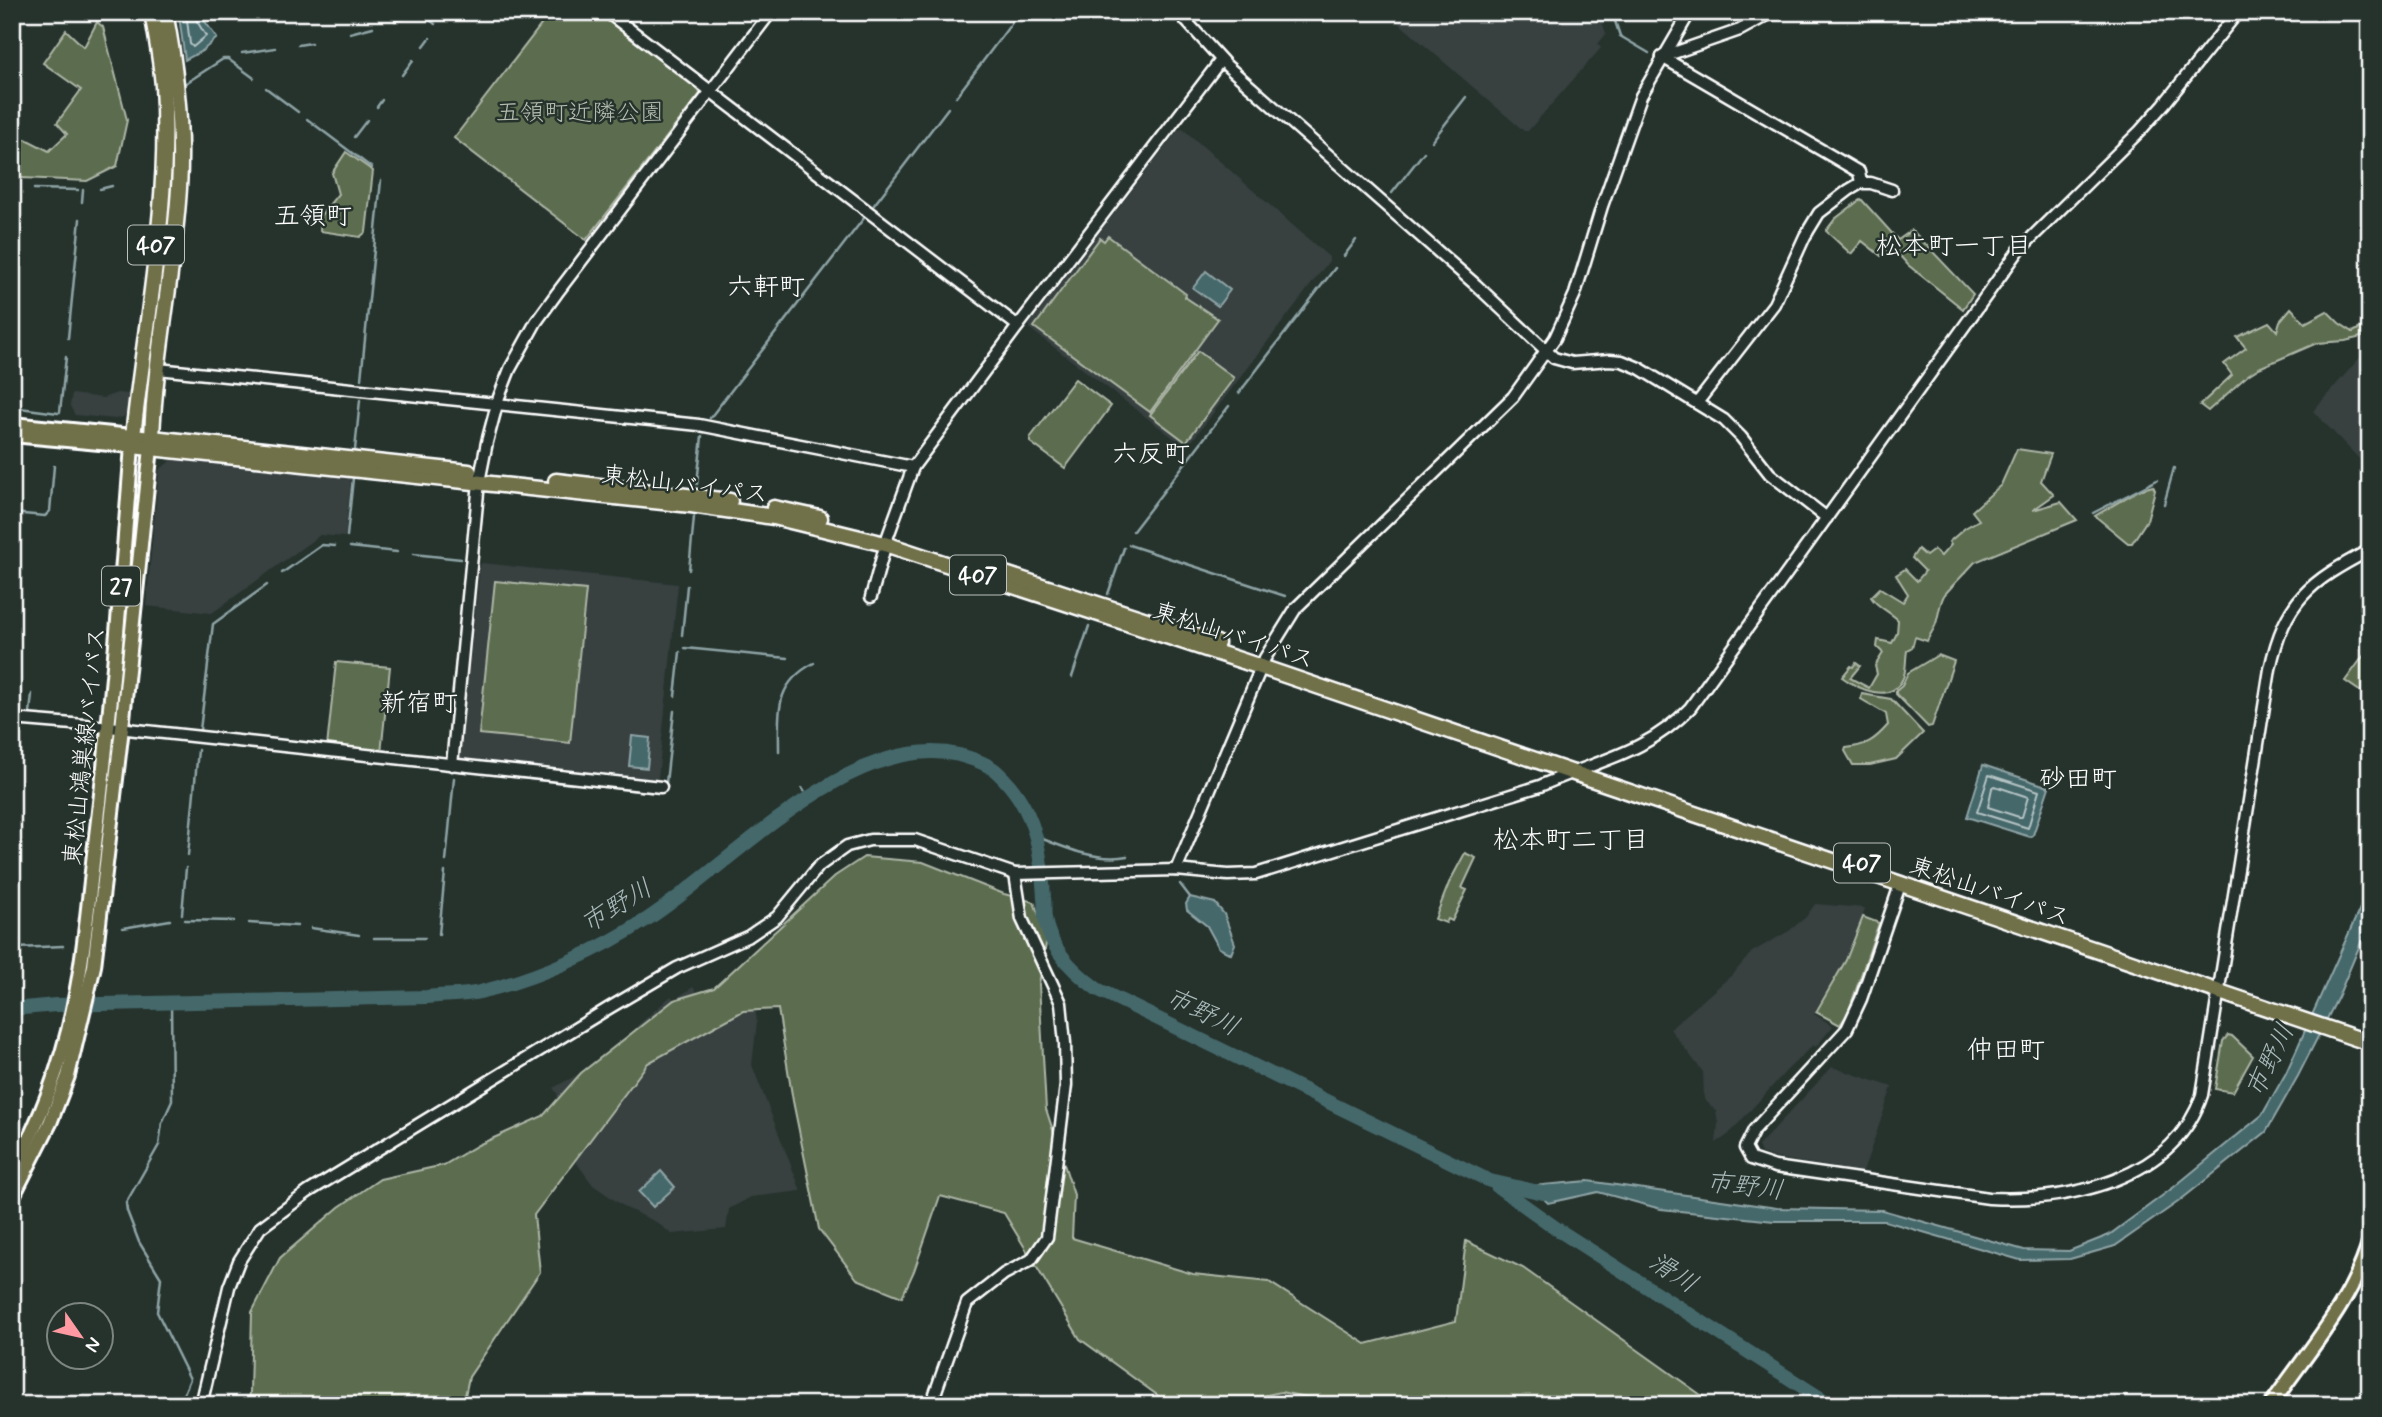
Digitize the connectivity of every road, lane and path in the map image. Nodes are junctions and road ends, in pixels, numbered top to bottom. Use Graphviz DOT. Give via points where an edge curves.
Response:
graph roads {
  1 [pos="152,12"];
  2 [pos="165,12"];
  3 [pos="607,12"];
  4 [pos="771,12"];
  5 [pos="1178,12"];
  6 [pos="1690,12"];
  7 [pos="1773,12"];
  8 [pos="2238,12"];
  9 [pos="1662,57"];
  10 [pos="1221,60"];
  11 [pos="711,91"];
  12 [pos="1861,183"];
  13 [pos="1892,190"];
  14 [pos="1017,326"];
  15 [pos="1548,351"];
  16 [pos="158,369"];
  17 [pos="497,403"];
  18 [pos="1697,403"];
  19 [pos="12,424"];
  20 [pos="12,435"];
  21 [pos="133,441"];
  22 [pos="151,443"];
  23 [pos="913,467"];
  24 [pos="480,478"];
  25 [pos="1827,518"];
  26 [pos="886,540"];
  27 [pos="2370,550"];
  28 [pos="871,597"];
  29 [pos="1263,663"];
  30 [pos="12,719"];
  31 [pos="115,727"];
  32 [pos="452,765"];
  33 [pos="1585,768"];
  34 [pos="1570,772"];
  35 [pos="661,787"];
  36 [pos="1176,870"];
  37 [pos="1015,874"];
  38 [pos="1900,885"];
  39 [pos="87,966"];
  40 [pos="2218,988"];
  41 [pos="2344,1031"];
  42 [pos="2370,1035"];
  43 [pos="2370,1044"];
  44 [pos="12,1172"];
  45 [pos="12,1198"];
  46 [pos="2370,1240"];
  47 [pos="201,1405"];
  48 [pos="930,1405"];
  49 [pos="2271,1405"];
  1 -- 21 [label="highway, 407" via="163,86 163,159"];
  2 -- 16 [label="highway, 407" via="181,147"];
  3 -- 11 [label="street"];
  4 -- 11 [label="street"];
  5 -- 10 [label="street"];
  6 -- 9 [label="street"];
  7 -- 9 [label="street" via="1740,30"];
  8 -- 25 [label="street" via="2140,131 2019,250"];
  9 -- 12 [label="street" via="1859,172"];
  9 -- 15 [label="street" via="1641,96 1575,295"];
  10 -- 14 [label="street"];
  10 -- 15 [label="street"];
  11 -- 14 [label="street"];
  11 -- 17 [label="street" via="542,314 516,357"];
  12 -- 13 [label="street"];
  12 -- 18 [label="street" via="1819,213 1774,304"];
  14 -- 23 [label="street"];
  15 -- 18 [label="street" via="1557,360 1572,363 1622,361"];
  15 -- 29 [label="street" via="1513,397 1296,608"];
  16 -- 17 [label="street"];
  16 -- 22 [label="highway, 407"];
  17 -- 23 [label="street" via="699,425"];
  17 -- 24 [label="street"];
  18 -- 25 [label="street" via="1734,429 1770,474"];
  19 -- 21 [label="main road, 東松山バイパス"];
  20 -- 21 [label="main road, 東松山バイパス"];
  21 -- 22 [label="highway, 東松山バイパス / 407"];
  21 -- 31 [label="main road, 東松山鴻巣線バイパス / 27"];
  22 -- 24 [label="highway, 東松山バイパス / 407"];
  22 -- 31 [label="main road, 東松山鴻巣線バイパス / 27"];
  23 -- 26 [label="street"];
  24 -- 26 [label="highway, 東松山バイパス / 407" via="774,517"];
  24 -- 32 [label="street"];
  25 -- 33 [label="street" via="1673,726"];
  26 -- 28 [label="street"];
  26 -- 29 [label="highway, 東松山バイパス / 407"];
  27 -- 40 [label="street" via="2309,589 2279,632"];
  29 -- 33 [label="highway, 東松山バイパス / 407"];
  29 -- 34 [label="highway, 東松山バイパス / 407"];
  29 -- 36 [label="street"];
  30 -- 31 [label="street"];
  31 -- 32 [label="street"];
  31 -- 39 [label="main road, 東松山鴻巣線バイパス / 27"];
  32 -- 35 [label="street"];
  33 -- 34 [label="street"];
  33 -- 40 [label="highway, 東松山バイパス / 407"];
  34 -- 36 [label="street" via="1540,786 1269,871 1228,875"];
  34 -- 38 [label="highway, 東松山バイパス / 407"];
  36 -- 37 [label="street"];
  37 -- 47 [label="street" via="915,840 870,840 847,846 819,866 777,917 749,936 654,981 290,1203 260,1228 239,1261"];
  37 -- 48 [label="street" via="1023,919 1061,1003 1065,1043 1066,1085 1047,1237 1031,1260 967,1303"];
  38 -- 40 [label="highway, 東松山バイパス / 407"];
  38 -- 40 [label="street" via="1852,1021 1754,1130 1745,1148 1751,1159 1775,1167 1989,1198 2042,1198 2103,1184 2166,1150 2189,1125 2202,1095"];
  39 -- 44 [label="main road, 27" via="54,1077"];
  39 -- 45 [label="main road, 27" via="68,1076"];
  40 -- 41 [label="highway, 東松山バイパス / 407"];
  41 -- 42 [label="highway, 407"];
  41 -- 43 [label="highway, 407"];
  46 -- 49 [label="main road" via="2347,1297"];
}
